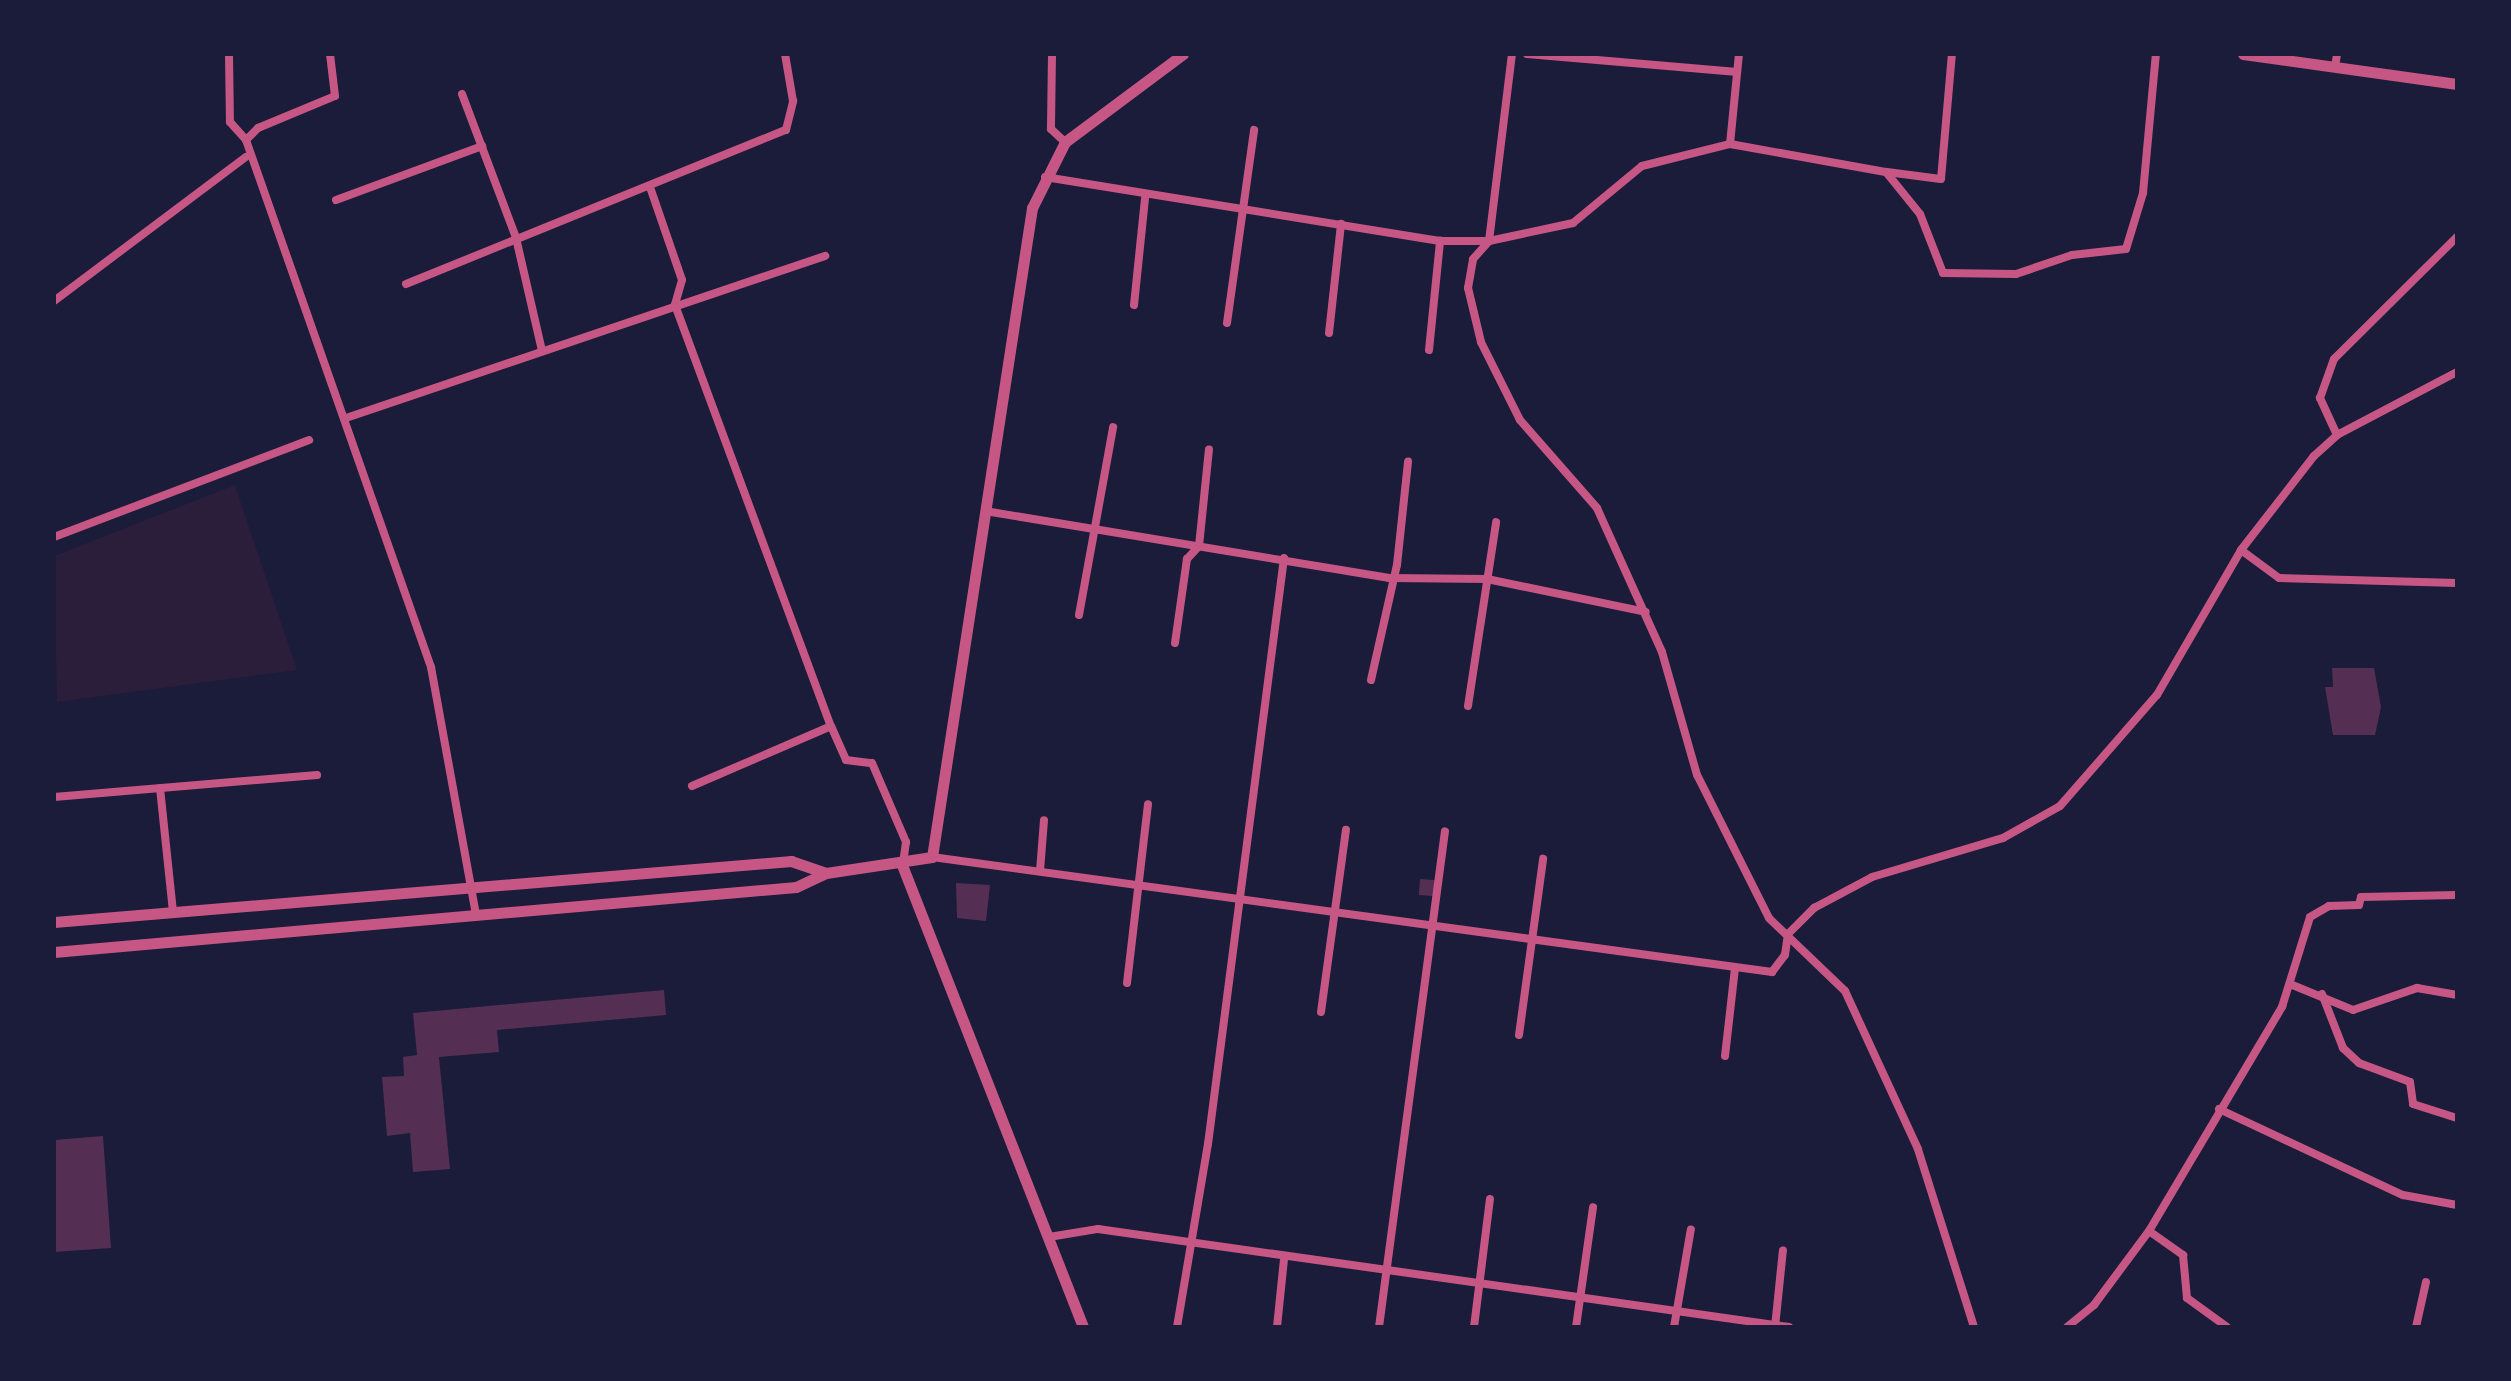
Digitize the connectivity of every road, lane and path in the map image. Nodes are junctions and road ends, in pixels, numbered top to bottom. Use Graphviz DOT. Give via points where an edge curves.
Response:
graph roads {
  1 [pos="229,54"];
  2 [pos="330,54"];
  3 [pos="785,54"];
  4 [pos="1052,54"];
  5 [pos="1512,54"];
  6 [pos="1527,54"];
  7 [pos="1739,54"];
  8 [pos="1952,54"];
  9 [pos="2156,54"];
  10 [pos="2243,54"];
  11 [pos="2337,54"];
  12 [pos="1177,55"];
  13 [pos="2335,67"];
  14 [pos="1737,72"];
  15 [pos="2457,84"];
  16 [pos="462,94"];
  17 [pos="1254,130"];
  18 [pos="246,140"];
  19 [pos="1065,142"];
  20 [pos="1730,144"];
  21 [pos="482,146"];
  22 [pos="246,157"];
  23 [pos="1886,172"];
  24 [pos="1045,177"];
  25 [pos="650,187"];
  26 [pos="1145,198"];
  27 [pos="336,200"];
  28 [pos="1242,213"];
  29 [pos="1341,224"];
  30 [pos="2457,237"];
  31 [pos="516,238"];
  32 [pos="1440,241"];
  33 [pos="1489,241"];
  34 [pos="825,256"];
  35 [pos="406,284"];
  36 [pos="54,301"];
  37 [pos="675,305"];
  38 [pos="1134,305"];
  39 [pos="1227,323"];
  40 [pos="1329,333"];
  41 [pos="1429,350"];
  42 [pos="542,351"];
  43 [pos="2457,372"];
  44 [pos="346,418"];
  45 [pos="1113,427"];
  46 [pos="2337,435"];
  47 [pos="309,440"];
  48 [pos="1209,450"];
  49 [pos="1408,462"];
  50 [pos="985,511"];
  51 [pos="1496,522"];
  52 [pos="1098,526"];
  53 [pos="54,537"];
  54 [pos="1199,546"];
  55 [pos="2241,550"];
  56 [pos="1284,558"];
  57 [pos="1389,578"];
  58 [pos="1487,579"];
  59 [pos="2457,583"];
  60 [pos="1646,612"];
  61 [pos="1079,615"];
  62 [pos="1175,643"];
  63 [pos="1371,680"];
  64 [pos="1468,706"];
  65 [pos="831,726"];
  66 [pos="317,775"];
  67 [pos="692,786"];
  68 [pos="160,788"];
  69 [pos="54,797"];
  70 [pos="1148,804"];
  71 [pos="1044,820"];
  72 [pos="1346,830"];
  73 [pos="1445,831"];
  74 [pos="932,857"];
  75 [pos="1543,859"];
  76 [pos="902,865"];
  77 [pos="1040,871"];
  78 [pos="826,873"];
  79 [pos="1136,884"];
  80 [pos="470,886"];
  81 [pos="2457,895"];
  82 [pos="1241,899"];
  83 [pos="173,911"];
  84 [pos="1333,911"];
  85 [pos="476,915"];
  86 [pos="54,922"];
  87 [pos="1431,925"];
  88 [pos="1788,934"];
  89 [pos="1536,939"];
  90 [pos="54,952"];
  91 [pos="1735,968"];
  92 [pos="1127,983"];
  93 [pos="2290,984"];
  94 [pos="2322,994"];
  95 [pos="2457,995"];
  96 [pos="1321,1012"];
  97 [pos="1519,1035"];
  98 [pos="1725,1056"];
  99 [pos="2219,1109"];
  100 [pos="2457,1118"];
  101 [pos="1490,1199"];
  102 [pos="2457,1205"];
  103 [pos="1593,1207"];
  104 [pos="1691,1229"];
  105 [pos="2149,1231"];
  106 [pos="1049,1237"];
  107 [pos="1188,1243"];
  108 [pos="1783,1250"];
  109 [pos="1284,1259"];
  110 [pos="1387,1273"];
  111 [pos="2426,1282"];
  112 [pos="1480,1284"];
  113 [pos="1579,1296"];
  114 [pos="1676,1310"];
  115 [pos="1775,1326"];
  116 [pos="2070,1326"];
  117 [pos="1083,1327"];
  118 [pos="1177,1327"];
  119 [pos="1277,1327"];
  120 [pos="1379,1327"];
  121 [pos="1474,1327"];
  122 [pos="1576,1327"];
  123 [pos="1674,1327"];
  124 [pos="1789,1327"];
  125 [pos="1974,1327"];
  126 [pos="2227,1327"];
  127 [pos="2416,1327"];
  1 -- 18 [label="street" via="230,122"];
  2 -- 18 [label="street" via="335,96 258,128"];
  3 -- 25 [label="street" via="793,101 786,130"];
  4 -- 19 [label="street" via="1051,129"];
  5 -- 33 [label="street"];
  6 -- 14 [label="street"];
  7 -- 14 [label="street"];
  8 -- 23 [label="street" via="1941,179"];
  9 -- 23 [label="street" via="2143,193 2126,249 2072,255 2016,274 1943,273 1920,214"];
  10 -- 13 [label="street"];
  11 -- 13 [label="street"];
  12 -- 19 [label="street"];
  13 -- 15 [label="street"];
  14 -- 20 [label="street"];
  16 -- 21 [label="street"];
  17 -- 28 [label="street"];
  18 -- 22 [label="street"];
  19 -- 24 [label="street"];
  20 -- 23 [label="street"];
  20 -- 33 [label="street" via="1642,166 1573,223"];
  21 -- 27 [label="street"];
  21 -- 31 [label="street"];
  22 -- 36 [label="street"];
  22 -- 44 [label="street"];
  24 -- 26 [label="street"];
  24 -- 50 [label="street" via="1032,208"];
  25 -- 31 [label="street"];
  25 -- 37 [label="street" via="682,280"];
  26 -- 28 [label="street"];
  26 -- 38 [label="street"];
  28 -- 29 [label="street"];
  28 -- 39 [label="street"];
  29 -- 32 [label="street"];
  29 -- 40 [label="street"];
  30 -- 46 [label="street" via="2334,359 2320,398"];
  31 -- 35 [label="street"];
  31 -- 42 [label="street"];
  32 -- 33 [label="street"];
  32 -- 41 [label="street"];
  33 -- 60 [label="street" via="1473,259 1468,288 1481,342 1537,446 1597,508"];
  34 -- 37 [label="street"];
  37 -- 42 [label="street"];
  37 -- 65 [label="street"];
  42 -- 44 [label="street"];
  43 -- 46 [label="street"];
  44 -- 80 [label="street" via="431,667"];
  45 -- 52 [label="street"];
  46 -- 55 [label="street"];
  47 -- 53 [label="street"];
  48 -- 54 [label="street"];
  49 -- 57 [label="street"];
  50 -- 52 [label="street"];
  50 -- 74 [label="street"];
  51 -- 58 [label="street"];
  52 -- 54 [label="street"];
  52 -- 61 [label="street"];
  54 -- 56 [label="street"];
  54 -- 62 [label="street" via="1187,559"];
  55 -- 59 [label="street" via="2279,578"];
  55 -- 88 [label="street" via="2157,695 2060,806 2003,838 1872,877 1814,908"];
  56 -- 57 [label="street"];
  56 -- 82 [label="street"];
  57 -- 58 [label="street"];
  57 -- 63 [label="street"];
  58 -- 60 [label="street"];
  58 -- 64 [label="street"];
  60 -- 88 [label="street" via="1697,775 1769,918"];
  65 -- 67 [label="street"];
  65 -- 76 [label="street" via="846,760 872,763 906,842"];
  66 -- 68 [label="street"];
  68 -- 69 [label="street"];
  68 -- 83 [label="street"];
  70 -- 79 [label="street"];
  71 -- 77 [label="street"];
  72 -- 84 [label="street"];
  73 -- 87 [label="street"];
  74 -- 76 [label="street"];
  74 -- 77 [label="street"];
  75 -- 89 [label="street"];
  76 -- 78 [label="street"];
  76 -- 106 [label="street"];
  77 -- 79 [label="street"];
  78 -- 80 [label="street" via="791,861"];
  78 -- 85 [label="street" via="796,887"];
  79 -- 82 [label="street"];
  79 -- 92 [label="street"];
  80 -- 83 [label="street"];
  80 -- 85 [label="street"];
  81 -- 93 [label="street" via="2361,897 2359,905 2329,906 2310,917"];
  82 -- 84 [label="street"];
  82 -- 107 [label="street"];
  83 -- 86 [label="street"];
  84 -- 87 [label="street"];
  84 -- 96 [label="street"];
  85 -- 90 [label="street"];
  87 -- 89 [label="street"];
  87 -- 110 [label="street"];
  88 -- 91 [label="street" via="1785,955 1772,972"];
  88 -- 125 [label="street" via="1845,991 1918,1149"];
  89 -- 91 [label="street"];
  89 -- 97 [label="street"];
  91 -- 98 [label="street"];
  93 -- 94 [label="street"];
  93 -- 99 [label="street"];
  94 -- 95 [label="street" via="2353,1010 2417,988"];
  94 -- 100 [label="street" via="2343,1048 2359,1063 2410,1082 2413,1104"];
  99 -- 102 [label="street" via="2403,1195"];
  99 -- 105 [label="street"];
  101 -- 112 [label="street"];
  103 -- 113 [label="street"];
  104 -- 114 [label="street"];
  105 -- 116 [label="street"];
  105 -- 126 [label="street" via="2183,1255 2187,1298"];
  106 -- 107 [label="street" via="1098,1229"];
  106 -- 117 [label="street"];
  107 -- 109 [label="street"];
  107 -- 118 [label="street"];
  108 -- 115 [label="street"];
  109 -- 110 [label="street"];
  109 -- 119 [label="street"];
  110 -- 112 [label="street"];
  110 -- 120 [label="street"];
  111 -- 127 [label="street"];
  112 -- 113 [label="street"];
  112 -- 121 [label="street"];
  113 -- 114 [label="street"];
  113 -- 122 [label="street"];
  114 -- 115 [label="street"];
  114 -- 123 [label="street"];
  115 -- 124 [label="street"];
}
